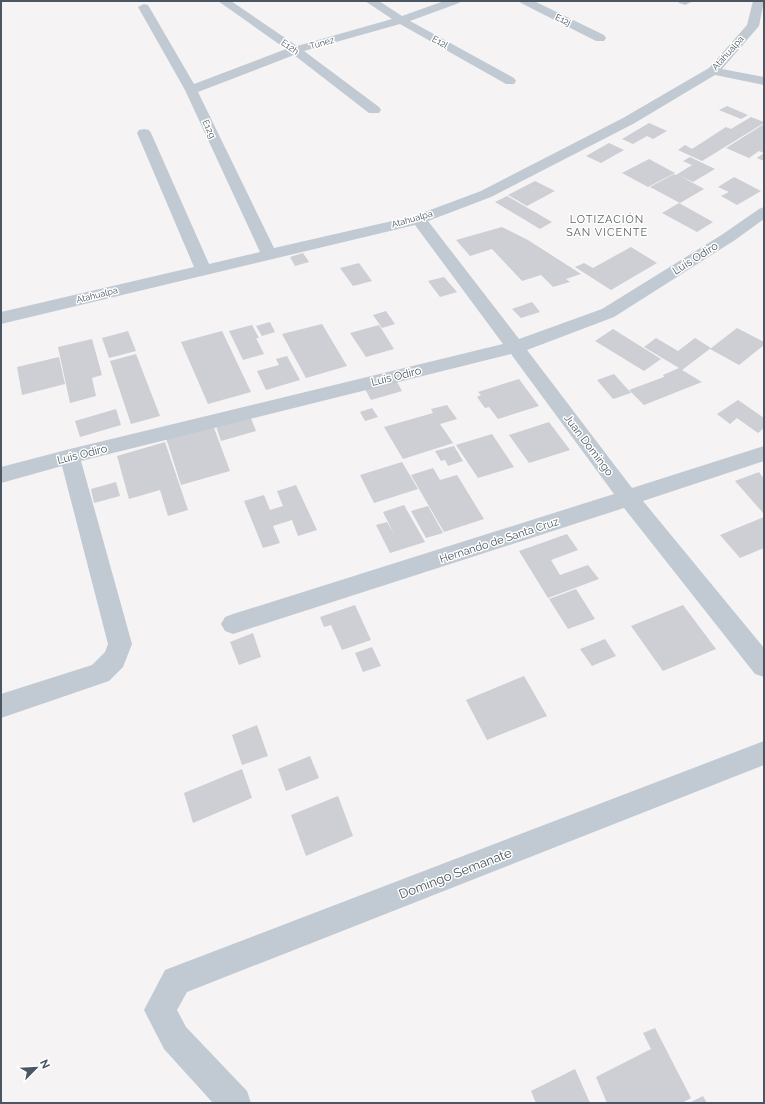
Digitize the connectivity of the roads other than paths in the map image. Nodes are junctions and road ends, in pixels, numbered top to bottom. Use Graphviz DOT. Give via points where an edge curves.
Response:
graph roads {
  1 [pos="224,1"];
  2 [pos="371,1"];
  3 [pos="455,1"];
  4 [pos="525,1"];
  5 [pos="759,1"];
  6 [pos="144,7"];
  7 [pos="401,20"];
  8 [pos="600,38"];
  9 [pos="295,50"];
  10 [pos="713,71"];
  11 [pos="510,81"];
  12 [pos="764,81"];
  13 [pos="191,90"];
  14 [pos="374,110"];
  15 [pos="144,133"];
  16 [pos="764,212"];
  17 [pos="419,219"];
  18 [pos="269,254"];
  19 [pos="203,269"];
  20 [pos="1,318"];
  21 [pos="516,347"];
  22 [pos="764,453"];
  23 [pos="70,456"];
  24 [pos="1,475"];
  25 [pos="628,498"];
  26 [pos="233,624"];
  27 [pos="764,666"];
  28 [pos="1,706"];
  29 [pos="764,753"];
  30 [pos="235,1103"];
  1 -- 9 [label="street, E12h"];
  2 -- 7 [label="street, E12l"];
  3 -- 7 [label="street, Tunez"];
  4 -- 8 [label="street, E12j"];
  5 -- 10 [label="street, Atahualpa" via="753,26"];
  6 -- 13 [label="street, E12g"];
  7 -- 9 [label="street, Tunez"];
  7 -- 11 [label="street, E12l"];
  9 -- 13 [label="street, Tunez"];
  9 -- 14 [label="street, E12h"];
  10 -- 12 [label="street"];
  10 -- 17 [label="street, Atahualpa" via="628,122 486,194"];
  13 -- 18 [label="street, E12g"];
  15 -- 19 [label="street"];
  16 -- 21 [label="street, Luis Odiro" via="608,313"];
  17 -- 18 [label="street, Atahualpa"];
  17 -- 21 [label="street, Juan Domingo"];
  18 -- 19 [label="street, Atahualpa"];
  19 -- 20 [label="street, Atahualpa"];
  21 -- 23 [label="street, Luis Odiro"];
  21 -- 25 [label="street, Juan Domingo"];
  22 -- 25 [label="street, Hernando de Santa Cruz"];
  23 -- 24 [label="street, Luis Odiro"];
  23 -- 28 [label="street" via="120,644 114,658 100,673"];
  25 -- 26 [label="street, Hernando de Santa Cruz"];
  25 -- 27 [label="street, Juan Domingo"];
  29 -- 30 [label="street, Domingo Semanate" via="176,981 160,1010 175,1038"];
}
